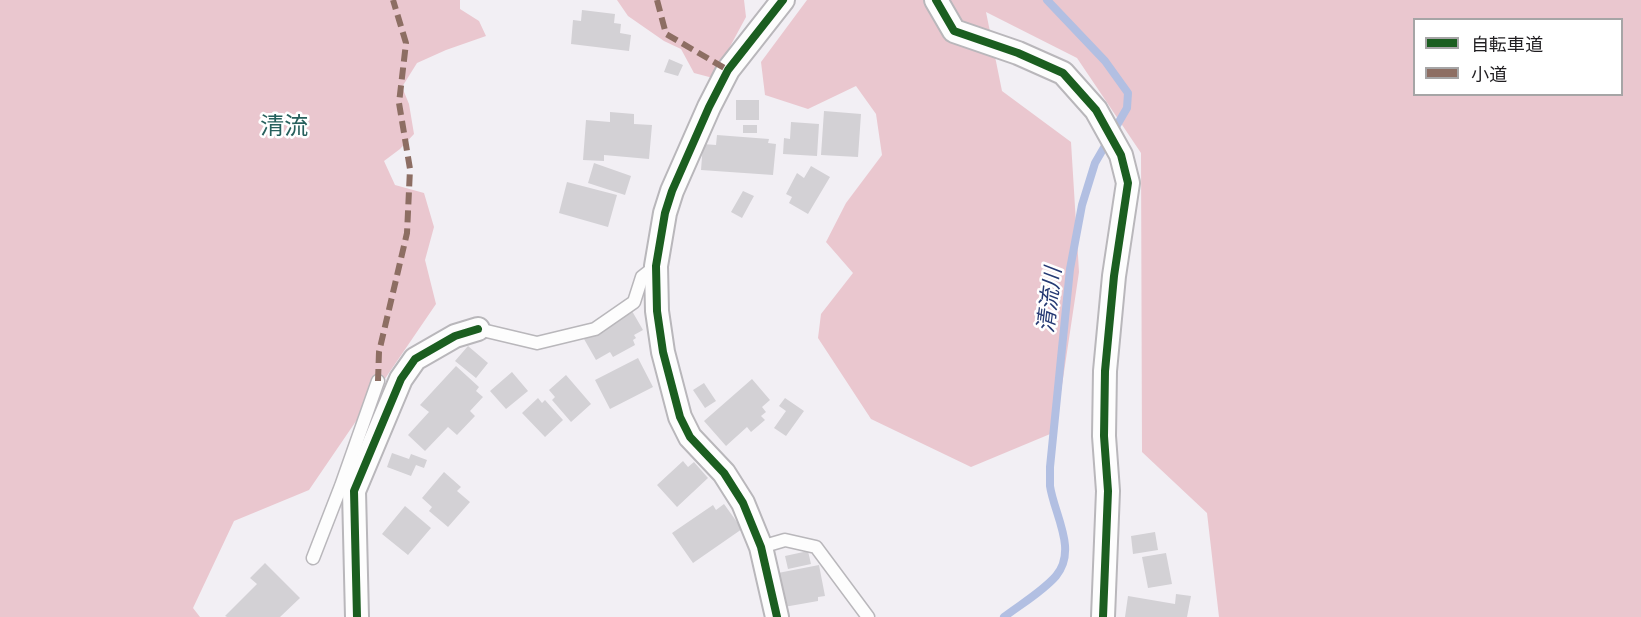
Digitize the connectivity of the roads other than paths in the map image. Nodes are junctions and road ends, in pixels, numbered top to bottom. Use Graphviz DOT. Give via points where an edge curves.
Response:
graph roads {
  1 [pos="783,0"];
  2 [pos="936,0"];
  3 [pos="656,266"];
  4 [pos="478,329"];
  5 [pos="378,381"];
  6 [pos="348,489"];
  7 [pos="761,547"];
  8 [pos="313,558"];
  9 [pos="357,617"];
  10 [pos="777,617"];
  11 [pos="868,617"];
  12 [pos="1103,617"];
  1 -- 3 [label="street" via="728,70 709,107 672,191"];
  2 -- 12 [label="street" via="954,31 1018,52 1063,73 1096,110 1121,155 1128,183 1105,371 1108,491"];
  3 -- 4 [label="lane" via="642,277 634,302 595,329 537,343"];
  3 -- 7 [label="street" via="663,352 680,417 690,437 724,473 743,503"];
  4 -- 6 [label="street" via="455,336 415,359 401,379"];
  5 -- 6 [label="lane"];
  6 -- 8 [label="lane"];
  6 -- 9 [label="street"];
  7 -- 10 [label="street"];
  7 -- 11 [label="lane" via="785,540 816,546"];
}
